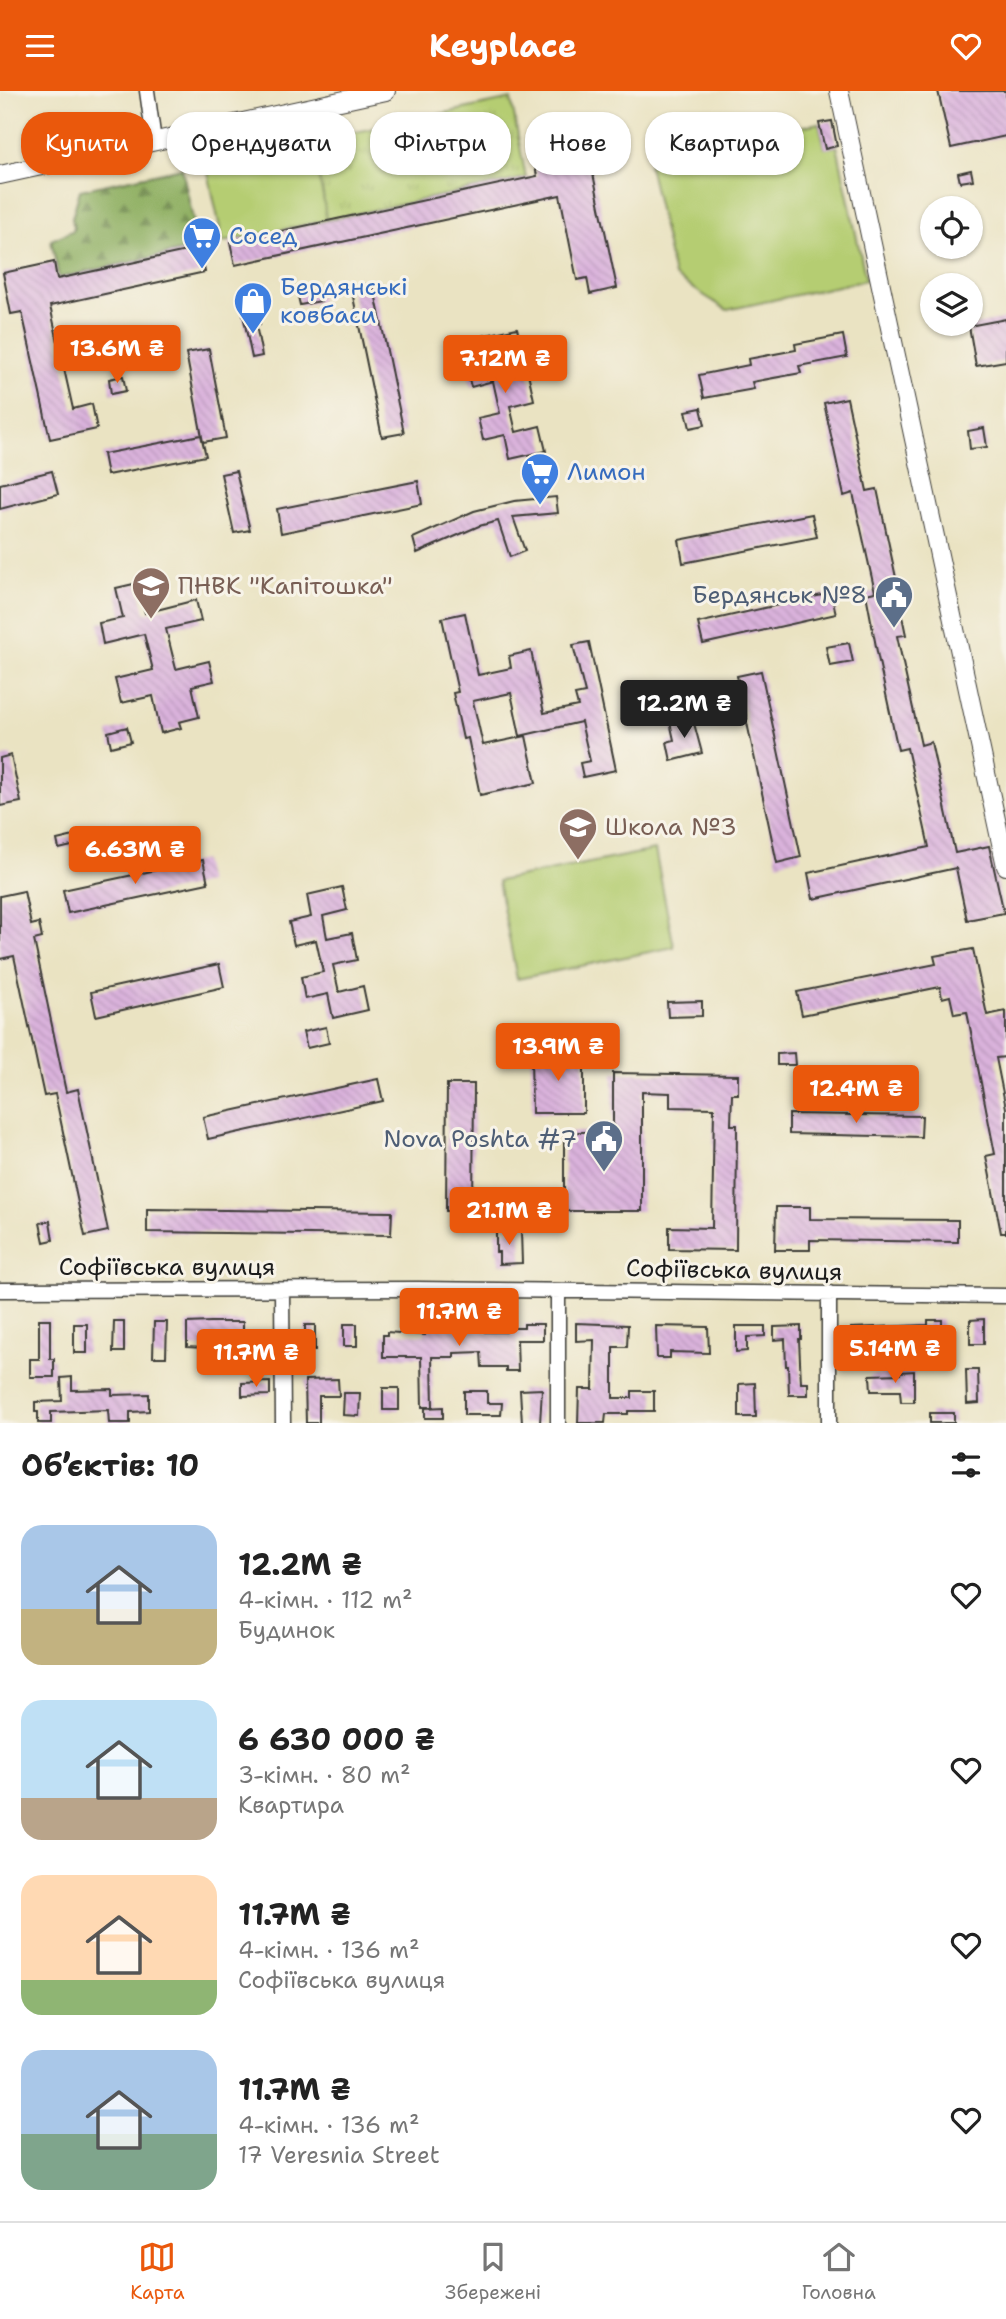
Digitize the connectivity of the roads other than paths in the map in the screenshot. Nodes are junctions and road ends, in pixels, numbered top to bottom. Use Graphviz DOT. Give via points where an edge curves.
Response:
graph roads {
  1 [pos="147,91"];
  2 [pos="386,91"];
  3 [pos="839,91"];
  4 [pos="154,141"];
  5 [pos="0,175"];
  6 [pos="1006,866"];
  7 [pos="0,1290"];
  8 [pos="282,1290"];
  9 [pos="558,1291"];
  10 [pos="829,1293"];
  11 [pos="1006,1296"];
  12 [pos="283,1423"];
  13 [pos="558,1423"];
  14 [pos="829,1423"];
  1 -- 4 [label="street"];
  2 -- 4 [label="main road"];
  3 -- 6 [label="main road"];
  4 -- 5 [label="main road"];
  7 -- 8 [label="street, Софіївська вулиця"];
  8 -- 9 [label="street, Софіївська вулиця"];
  8 -- 12 [label="street"];
  9 -- 10 [label="street, Софіївська вулиця"];
  9 -- 13 [label="street"];
  10 -- 11 [label="street, Софіївська вулиця"];
  10 -- 14 [label="street"];
}
